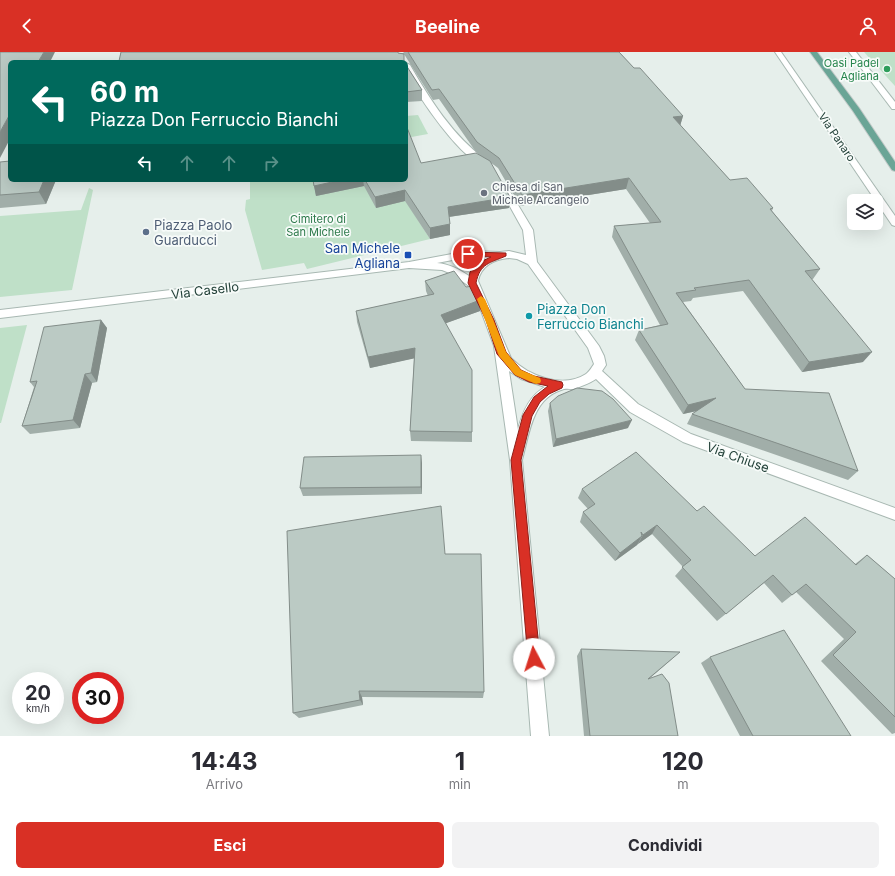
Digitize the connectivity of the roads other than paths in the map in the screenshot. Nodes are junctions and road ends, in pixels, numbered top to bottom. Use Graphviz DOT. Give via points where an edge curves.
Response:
graph roads {
  1 [pos="778,52"];
  2 [pos="813,52"];
  3 [pos="852,52"];
  4 [pos="408,68"];
  5 [pos="895,107"];
  6 [pos="856,110"];
  7 [pos="895,156"];
  8 [pos="895,168"];
  9 [pos="895,223"];
  10 [pos="503,255"];
  11 [pos="532,262"];
  12 [pos="409,265"];
  13 [pos="472,283"];
  14 [pos="0,314"];
  15 [pos="499,344"];
  16 [pos="596,372"];
  17 [pos="559,385"];
  18 [pos="516,460"];
  19 [pos="895,514"];
  20 [pos="540,736"];
  1 -- 9 [label="street, Via Panaro"];
  2 -- 6 [label="main road"];
  3 -- 5 [label="street"];
  4 -- 11 [label="street" via="444,128 469,153 495,173 528,230"];
  6 -- 7 [label="main road"];
  6 -- 8 [label="main road"];
  10 -- 11 [label="street" via="516,255"];
  10 -- 12 [label="street, Via Casello" via="468,254"];
  10 -- 13 [label="street" via="477,268"];
  11 -- 16 [label="street" via="598,356 600,365"];
  12 -- 13 [label="street, Via Casello" via="443,266"];
  12 -- 14 [label="street, Via Casello"];
  13 -- 15 [label="street"];
  15 -- 17 [label="street" via="502,354 518,373 532,380"];
  15 -- 18 [label="street"];
  16 -- 17 [label="street" via="573,384"];
  16 -- 19 [label="street, Via Chiuse" via="634,408 687,438"];
  17 -- 18 [label="street" via="537,399 528,415"];
  18 -- 20 [label="street"];
}
